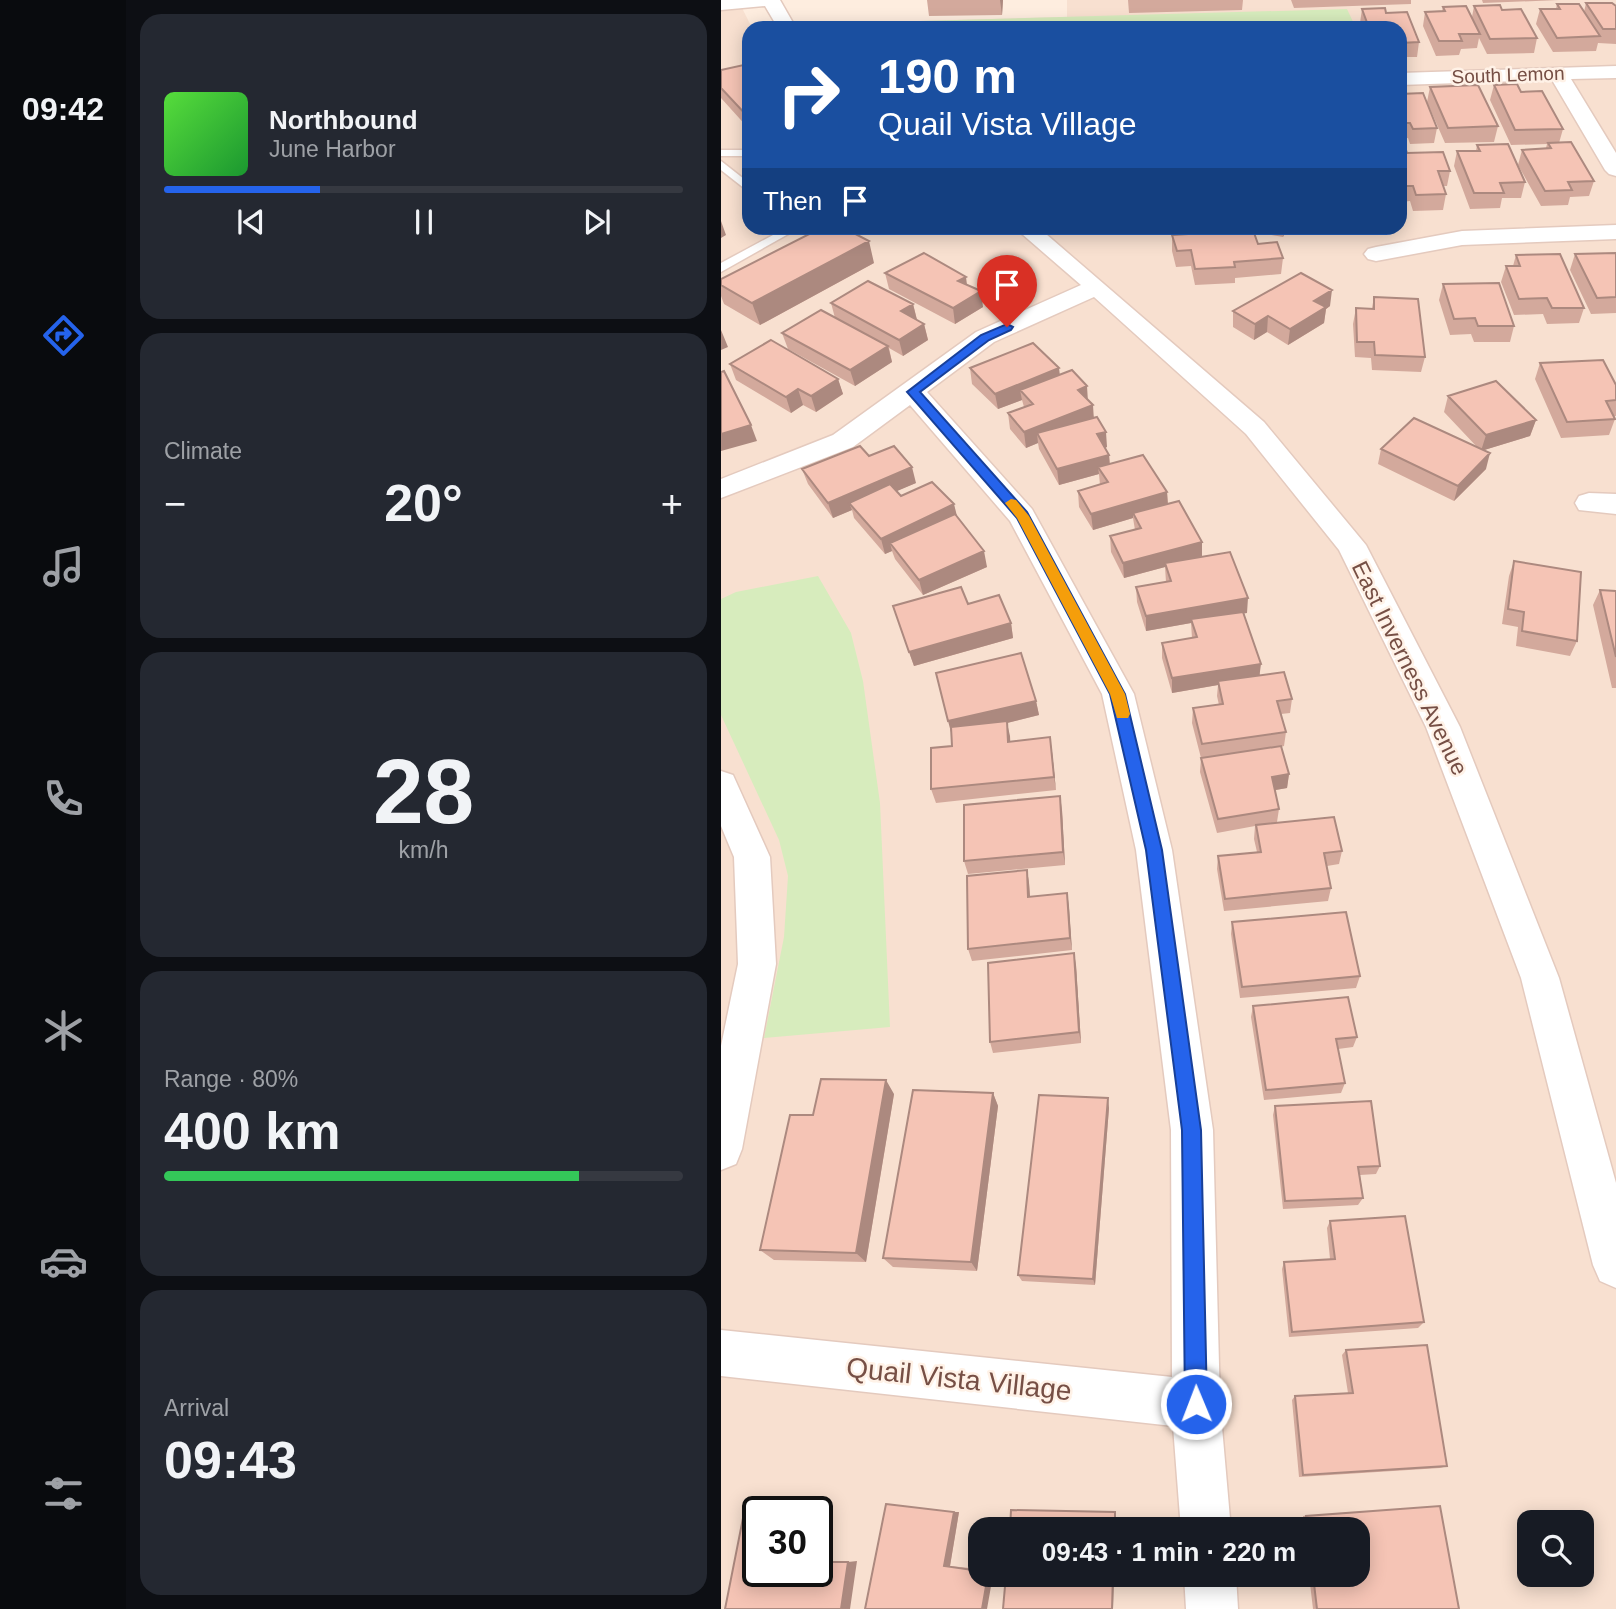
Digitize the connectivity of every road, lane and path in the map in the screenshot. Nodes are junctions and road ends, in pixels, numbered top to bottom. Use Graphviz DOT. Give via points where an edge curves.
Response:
graph roads {
  1 [pos="769,0"];
  2 [pos="721,5"];
  3 [pos="782,21"];
  4 [pos="1616,72"];
  5 [pos="1558,73"];
  6 [pos="1407,79"];
  7 [pos="721,153"];
  8 [pos="742,153"];
  9 [pos="721,164"];
  10 [pos="1616,170"];
  11 [pos="742,179"];
  12 [pos="1616,232"];
  13 [pos="780,235"];
  14 [pos="1035,235"];
  15 [pos="1376,254"];
  16 [pos="721,268"];
  17 [pos="1097,287"];
  18 [pos="913,392"];
  19 [pos="721,489"];
  20 [pos="721,785"];
  21 [pos="721,1149"];
  22 [pos="1616,1265"];
  23 [pos="721,1353"];
  24 [pos="1196,1404"];
  25 [pos="1205,1517"];
  26 [pos="1211,1587"];
  27 [pos="1212,1609"];
  1 -- 2 [label="street"];
  1 -- 3 [label="street"];
  4 -- 5 [label="street, South Lemon"];
  5 -- 6 [label="street, South Lemon"];
  5 -- 10 [label="street"];
  7 -- 8 [label="lane"];
  9 -- 11 [label="lane"];
  12 -- 15 [label="street" via="1462,238"];
  13 -- 16 [label="lane"];
  14 -- 17 [label="street, East Inverness Avenue"];
  17 -- 18 [label="street" via="985,337"];
  17 -- 22 [label="street, East Inverness Avenue" via="1255,428 1351,545 1443,727 1540,978"];
  18 -- 19 [label="street" via="843,441"];
  18 -- 24 [label="street" via="1022,516 1118,694 1154,850 1192,1130"];
  20 -- 21 [label="street" via="752,857 757,964"];
  23 -- 24 [label="street, Quail Vista Village"];
  24 -- 25 [label="street"];
  26 -- 27 [label="street"];
}
